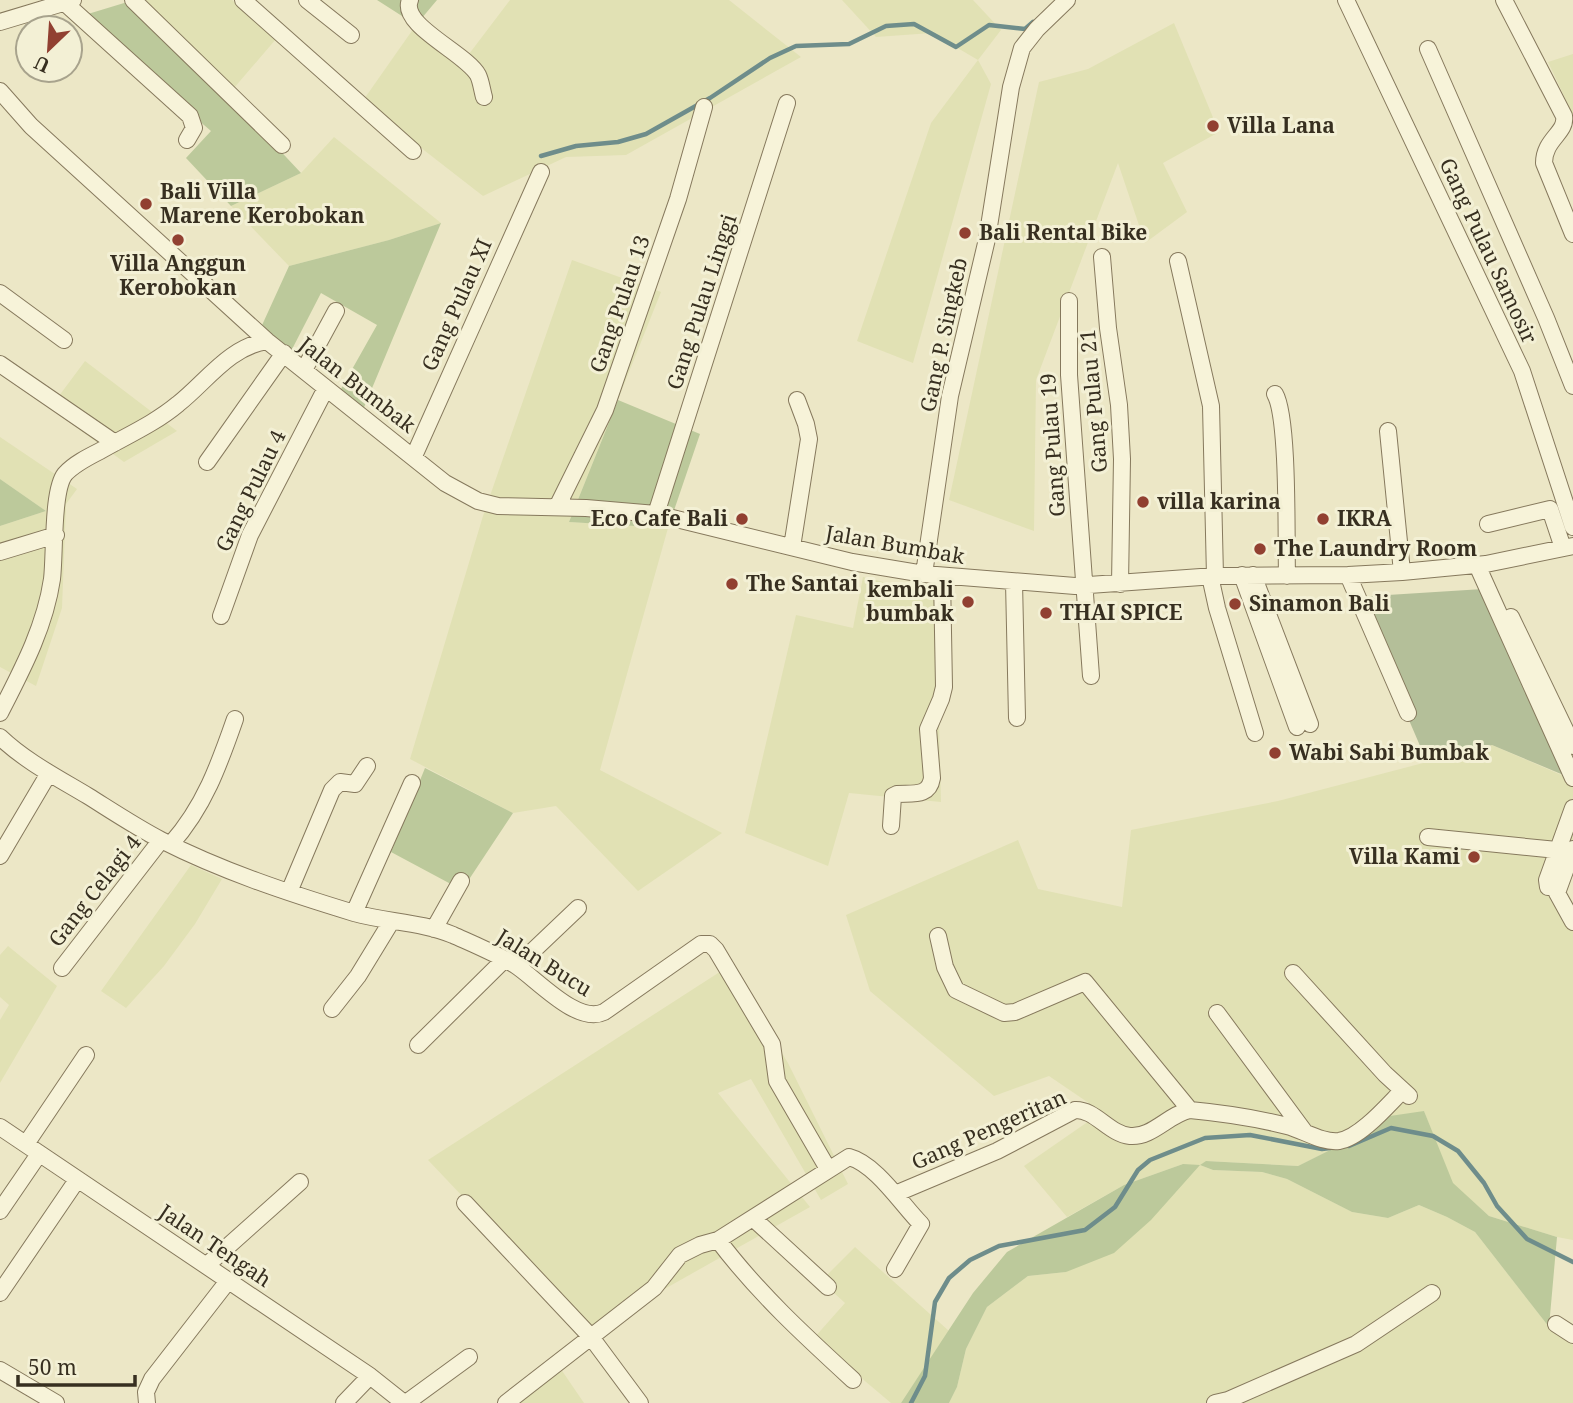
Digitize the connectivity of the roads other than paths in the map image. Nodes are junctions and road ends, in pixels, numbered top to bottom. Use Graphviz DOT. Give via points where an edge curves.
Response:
graph roads {
  1 [pos="133,0"];
  2 [pos="243,0"];
  3 [pos="307,0"];
  4 [pos="410,0"];
  5 [pos="1067,0"];
  6 [pos="1346,0"];
  7 [pos="1504,0"];
  8 [pos="69,1"];
  9 [pos="0,22"];
  10 [pos="351,35"];
  11 [pos="1428,49"];
  12 [pos="0,91"];
  13 [pos="484,97"];
  14 [pos="787,103"];
  15 [pos="704,107"];
  16 [pos="187,140"];
  17 [pos="282,145"];
  18 [pos="413,151"];
  19 [pos="541,172"];
  20 [pos="1573,234"];
  21 [pos="1102,257"];
  22 [pos="1178,261"];
  23 [pos="0,293"];
  24 [pos="1069,301"];
  25 [pos="336,311"];
  26 [pos="64,340"];
  27 [pos="267,341"];
  28 [pos="284,353"];
  29 [pos="0,364"];
  30 [pos="304,370"];
  31 [pos="1573,386"];
  32 [pos="326,388"];
  33 [pos="1275,394"];
  34 [pos="797,400"];
  35 [pos="1388,431"];
  36 [pos="115,443"];
  37 [pos="414,456"];
  38 [pos="207,462"];
  39 [pos="557,507"];
  40 [pos="656,514"];
  41 [pos="1488,523"];
  42 [pos="1573,527"];
  43 [pos="56,535"];
  44 [pos="792,547"];
  45 [pos="1568,547"];
  46 [pos="0,552"];
  47 [pos="1481,565"];
  48 [pos="1402,572"];
  49 [pos="924,574"];
  50 [pos="1248,575"];
  51 [pos="1348,575"];
  52 [pos="942,576"];
  53 [pos="1213,576"];
  54 [pos="1287,576"];
  55 [pos="1014,582"];
  56 [pos="1120,584"];
  57 [pos="1084,586"];
  58 [pos="221,616"];
  59 [pos="1091,676"];
  60 [pos="0,713"];
  61 [pos="1408,713"];
  62 [pos="1017,718"];
  63 [pos="235,719"];
  64 [pos="1304,725"];
  65 [pos="1255,733"];
  66 [pos="0,737"];
  67 [pos="1573,746"];
  68 [pos="367,766"];
  69 [pos="49,773"];
  70 [pos="1573,778"];
  71 [pos="412,783"];
  72 [pos="1573,808"];
  73 [pos="891,826"];
  74 [pos="1428,837"];
  75 [pos="166,842"];
  76 [pos="1565,850"];
  77 [pos="0,856"];
  78 [pos="461,881"];
  79 [pos="1548,887"];
  80 [pos="289,892"];
  81 [pos="578,908"];
  82 [pos="354,913"];
  83 [pos="391,922"];
  84 [pos="1573,922"];
  85 [pos="434,929"];
  86 [pos="938,936"];
  87 [pos="511,963"];
  88 [pos="62,968"];
  89 [pos="1293,973"];
  90 [pos="332,1009"];
  91 [pos="1217,1013"];
  92 [pos="418,1045"];
  93 [pos="86,1055"];
  94 [pos="1190,1110"];
  95 [pos="0,1127"];
  96 [pos="1304,1131"];
  97 [pos="32,1149"];
  98 [pos="828,1168"];
  99 [pos="77,1180"];
  100 [pos="300,1182"];
  101 [pos="895,1194"];
  102 [pos="466,1203"];
  103 [pos="0,1211"];
  104 [pos="754,1219"];
  105 [pos="718,1240"];
  106 [pos="207,1265"];
  107 [pos="895,1269"];
  108 [pos="228,1281"];
  109 [pos="828,1287"];
  110 [pos="0,1293"];
  111 [pos="1432,1293"];
  112 [pos="1556,1324"];
  113 [pos="1573,1335"];
  114 [pos="591,1337"];
  115 [pos="469,1357"];
  116 [pos="0,1370"];
  117 [pos="370,1376"];
  118 [pos="853,1380"];
  119 [pos="56,1403"];
  120 [pos="147,1403"];
  121 [pos="344,1403"];
  122 [pos="405,1403"];
  123 [pos="506,1403"];
  124 [pos="640,1403"];
  125 [pos="1215,1403"];
  1 -- 17 [label="street"];
  2 -- 18 [label="street"];
  3 -- 10 [label="street"];
  4 -- 13 [label="street" via="408,14 469,64 478,75"];
  5 -- 49 [label="street, Gang P. Singkeb" via="1022,48 1011,87 987,239 950,397"];
  6 -- 42 [label="street, Gang Pulau Samosir" via="1522,371"];
  7 -- 20 [label="street" via="1564,116 1562,128 1544,153 1544,163"];
  8 -- 9 [label="street"];
  8 -- 16 [label="street" via="190,116 194,128"];
  11 -- 31 [label="street"];
  12 -- 27 [label="street, Jalan Bumbak" via="40,134"];
  14 -- 40 [label="street, Gang Pulau Linggi"];
  15 -- 39 [label="street, Gang Pulau 13" via="678,199 605,410"];
  19 -- 37 [label="street, Gang Pulau XI"];
  21 -- 56 [label="street, Gang Pulau 21" via="1122,459"];
  22 -- 53 [label="street" via="1211,405"];
  23 -- 26 [label="street"];
  24 -- 57 [label="street, Gang Pulau 19" via="1069,374"];
  25 -- 30 [label="street"];
  27 -- 28 [label="street, Jalan Bumbak"];
  27 -- 36 [label="street" via="240,349 178,404"];
  28 -- 30 [label="street, Jalan Bumbak"];
  28 -- 38 [label="street"];
  29 -- 36 [label="street"];
  30 -- 32 [label="street, Jalan Bumbak"];
  32 -- 37 [label="street, Jalan Bumbak"];
  32 -- 58 [label="street, Gang Pulau 4" via="250,535"];
  33 -- 54 [label="street" via="1283,446"];
  34 -- 44 [label="street" via="809,439"];
  35 -- 48 [label="street"];
  36 -- 43 [label="street" via="63,477"];
  37 -- 39 [label="street, Jalan Bumbak" via="445,483 478,501"];
  39 -- 40 [label="street, Jalan Bumbak"];
  40 -- 44 [label="street, Jalan Bumbak"];
  41 -- 45 [label="street" via="1550,509"];
  43 -- 46 [label="street"];
  43 -- 60 [label="street" via="41,625"];
  44 -- 49 [label="street, Jalan Bumbak"];
  45 -- 47 [label="street, Jalan Bumbak"];
  47 -- 48 [label="street, Jalan Bumbak"];
  47 -- 67 [label="street"];
  47 -- 70 [label="street"];
  48 -- 51 [label="street, Jalan Bumbak"];
  49 -- 52 [label="street, Jalan Bumbak"];
  50 -- 53 [label="street, Jalan Bumbak"];
  50 -- 54 [label="street, Jalan Bumbak"];
  50 -- 64 [label="street"];
  51 -- 54 [label="street, Jalan Bumbak"];
  51 -- 61 [label="street"];
  52 -- 55 [label="street, Jalan Bumbak"];
  52 -- 73 [label="street" via="944,687 928,729 931,786 922,793 893,796"];
  53 -- 56 [label="street, Jalan Bumbak"];
  53 -- 65 [label="street" via="1217,608"];
  55 -- 57 [label="street, Jalan Bumbak"];
  55 -- 62 [label="street"];
  56 -- 57 [label="street, Jalan Bumbak"];
  57 -- 59 [label="street, Gang Pulau 19"];
  63 -- 75 [label="street, Gang Celagi 4" via="205,798 190,823"];
  66 -- 69 [label="street, Jalan Bucu"];
  68 -- 80 [label="street" via="355,784 340,782 332,790"];
  69 -- 75 [label="street, Jalan Bucu"];
  69 -- 77 [label="street"];
  71 -- 82 [label="street"];
  72 -- 76 [label="street"];
  74 -- 76 [label="street"];
  75 -- 80 [label="street, Jalan Bucu"];
  75 -- 88 [label="street, Gang Celagi 4"];
  76 -- 79 [label="street" via="1547,880"];
  76 -- 84 [label="street" via="1557,893"];
  78 -- 85 [label="street"];
  80 -- 82 [label="street, Jalan Bucu"];
  81 -- 87 [label="street"];
  82 -- 83 [label="street, Jalan Bucu"];
  83 -- 85 [label="street, Jalan Bucu"];
  83 -- 90 [label="street"];
  85 -- 87 [label="street, Jalan Bucu"];
  86 -- 94 [label="street" via="956,990 1004,1013 1086,982"];
  87 -- 92 [label="street"];
  87 -- 98 [label="street, Jalan Bucu" via="578,1011 597,1015 702,944 710,944 772,1044 777,1081"];
  89 -- 96 [label="street" via="1407,1094 1349,1138 1329,1140"];
  91 -- 96 [label="street"];
  93 -- 97 [label="street"];
  94 -- 96 [label="street"];
  94 -- 101 [label="street, Gang Pengeritan" via="1178,1112 1140,1136 1131,1136 1088,1112 1075,1110 997,1151"];
  95 -- 97 [label="street, Jalan Tengah"];
  97 -- 99 [label="street, Jalan Tengah"];
  97 -- 103 [label="street"];
  98 -- 101 [label="street, Gang Pengeritan" via="854,1158"];
  98 -- 104 [label="street, Gang Pengeritan"];
  99 -- 106 [label="street, Jalan Tengah"];
  99 -- 110 [label="street"];
  100 -- 106 [label="street"];
  101 -- 107 [label="street, Gang Pengeritan" via="921,1226"];
  102 -- 114 [label="street"];
  104 -- 105 [label="street, Gang Pengeritan"];
  104 -- 109 [label="street"];
  105 -- 114 [label="street, Gang Pengeritan" via="680,1255 654,1287"];
  105 -- 118 [label="street" via="787,1319"];
  106 -- 108 [label="street, Jalan Tengah"];
  108 -- 117 [label="street, Jalan Tengah"];
  108 -- 120 [label="street" via="152,1379"];
  111 -- 125 [label="street" via="1356,1344"];
  112 -- 113 [label="street"];
  114 -- 123 [label="street, Gang Pengeritan"];
  114 -- 124 [label="street"];
  115 -- 122 [label="street"];
  116 -- 119 [label="street"];
  117 -- 121 [label="street"];
  117 -- 122 [label="street, Jalan Tengah"];
}
